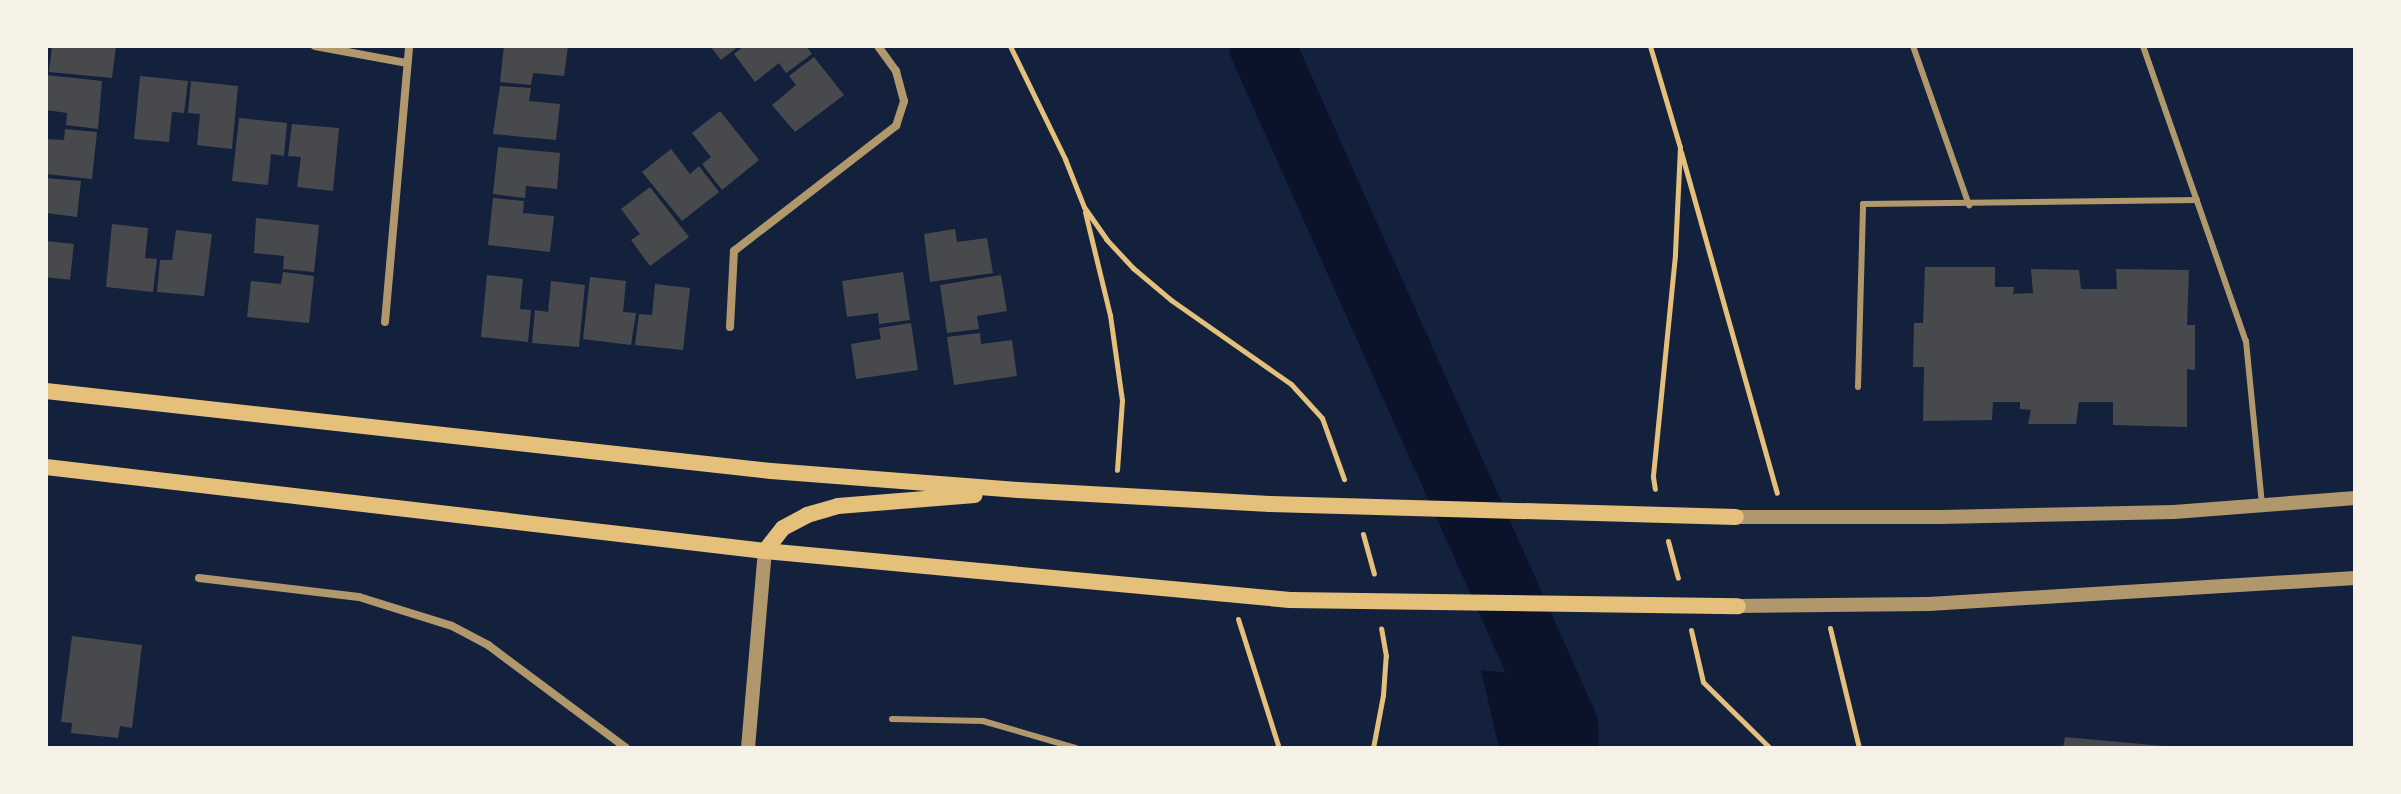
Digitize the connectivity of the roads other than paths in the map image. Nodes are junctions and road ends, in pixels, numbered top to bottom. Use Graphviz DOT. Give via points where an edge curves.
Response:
graph roads {
  1 [pos="315,46"];
  2 [pos="409,46"];
  3 [pos="878,46"];
  4 [pos="1913,46"];
  5 [pos="2143,46"];
  6 [pos="407,63"];
  7 [pos="2197,200"];
  8 [pos="1969,205"];
  9 [pos="385,322"];
  10 [pos="730,327"];
  11 [pos="1858,387"];
  12 [pos="46,391"];
  13 [pos="46,467"];
  14 [pos="1033,491"];
  15 [pos="2355,498"];
  16 [pos="2262,505"];
  17 [pos="1736,517"];
  18 [pos="765,551"];
  19 [pos="199,578"];
  20 [pos="2355,578"];
  21 [pos="1738,606"];
  22 [pos="892,719"];
  23 [pos="626,748"];
  24 [pos="748,748"];
  25 [pos="1076,748"];
  1 -- 6 [label="street"];
  2 -- 6 [label="street"];
  3 -- 10 [label="street" via="896,71 904,101 896,126 734,251"];
  4 -- 8 [label="lane"];
  5 -- 7 [label="lane"];
  6 -- 9 [label="street"];
  7 -- 8 [label="lane"];
  7 -- 16 [label="lane" via="2246,341"];
  8 -- 11 [label="lane" via="1863,204"];
  12 -- 14 [label="main road" via="771,471"];
  13 -- 18 [label="main road"];
  14 -- 17 [label="main road" via="1270,504"];
  14 -- 18 [label="main road" via="838,506 783,528"];
  15 -- 16 [label="street"];
  16 -- 17 [label="street" via="2065,514"];
  18 -- 21 [label="main road" via="1290,600"];
  18 -- 24 [label="street"];
  19 -- 23 [label="street" via="359,597 452,626 488,645"];
  20 -- 21 [label="street" via="1929,604"];
  22 -- 25 [label="lane" via="983,721"];
}
